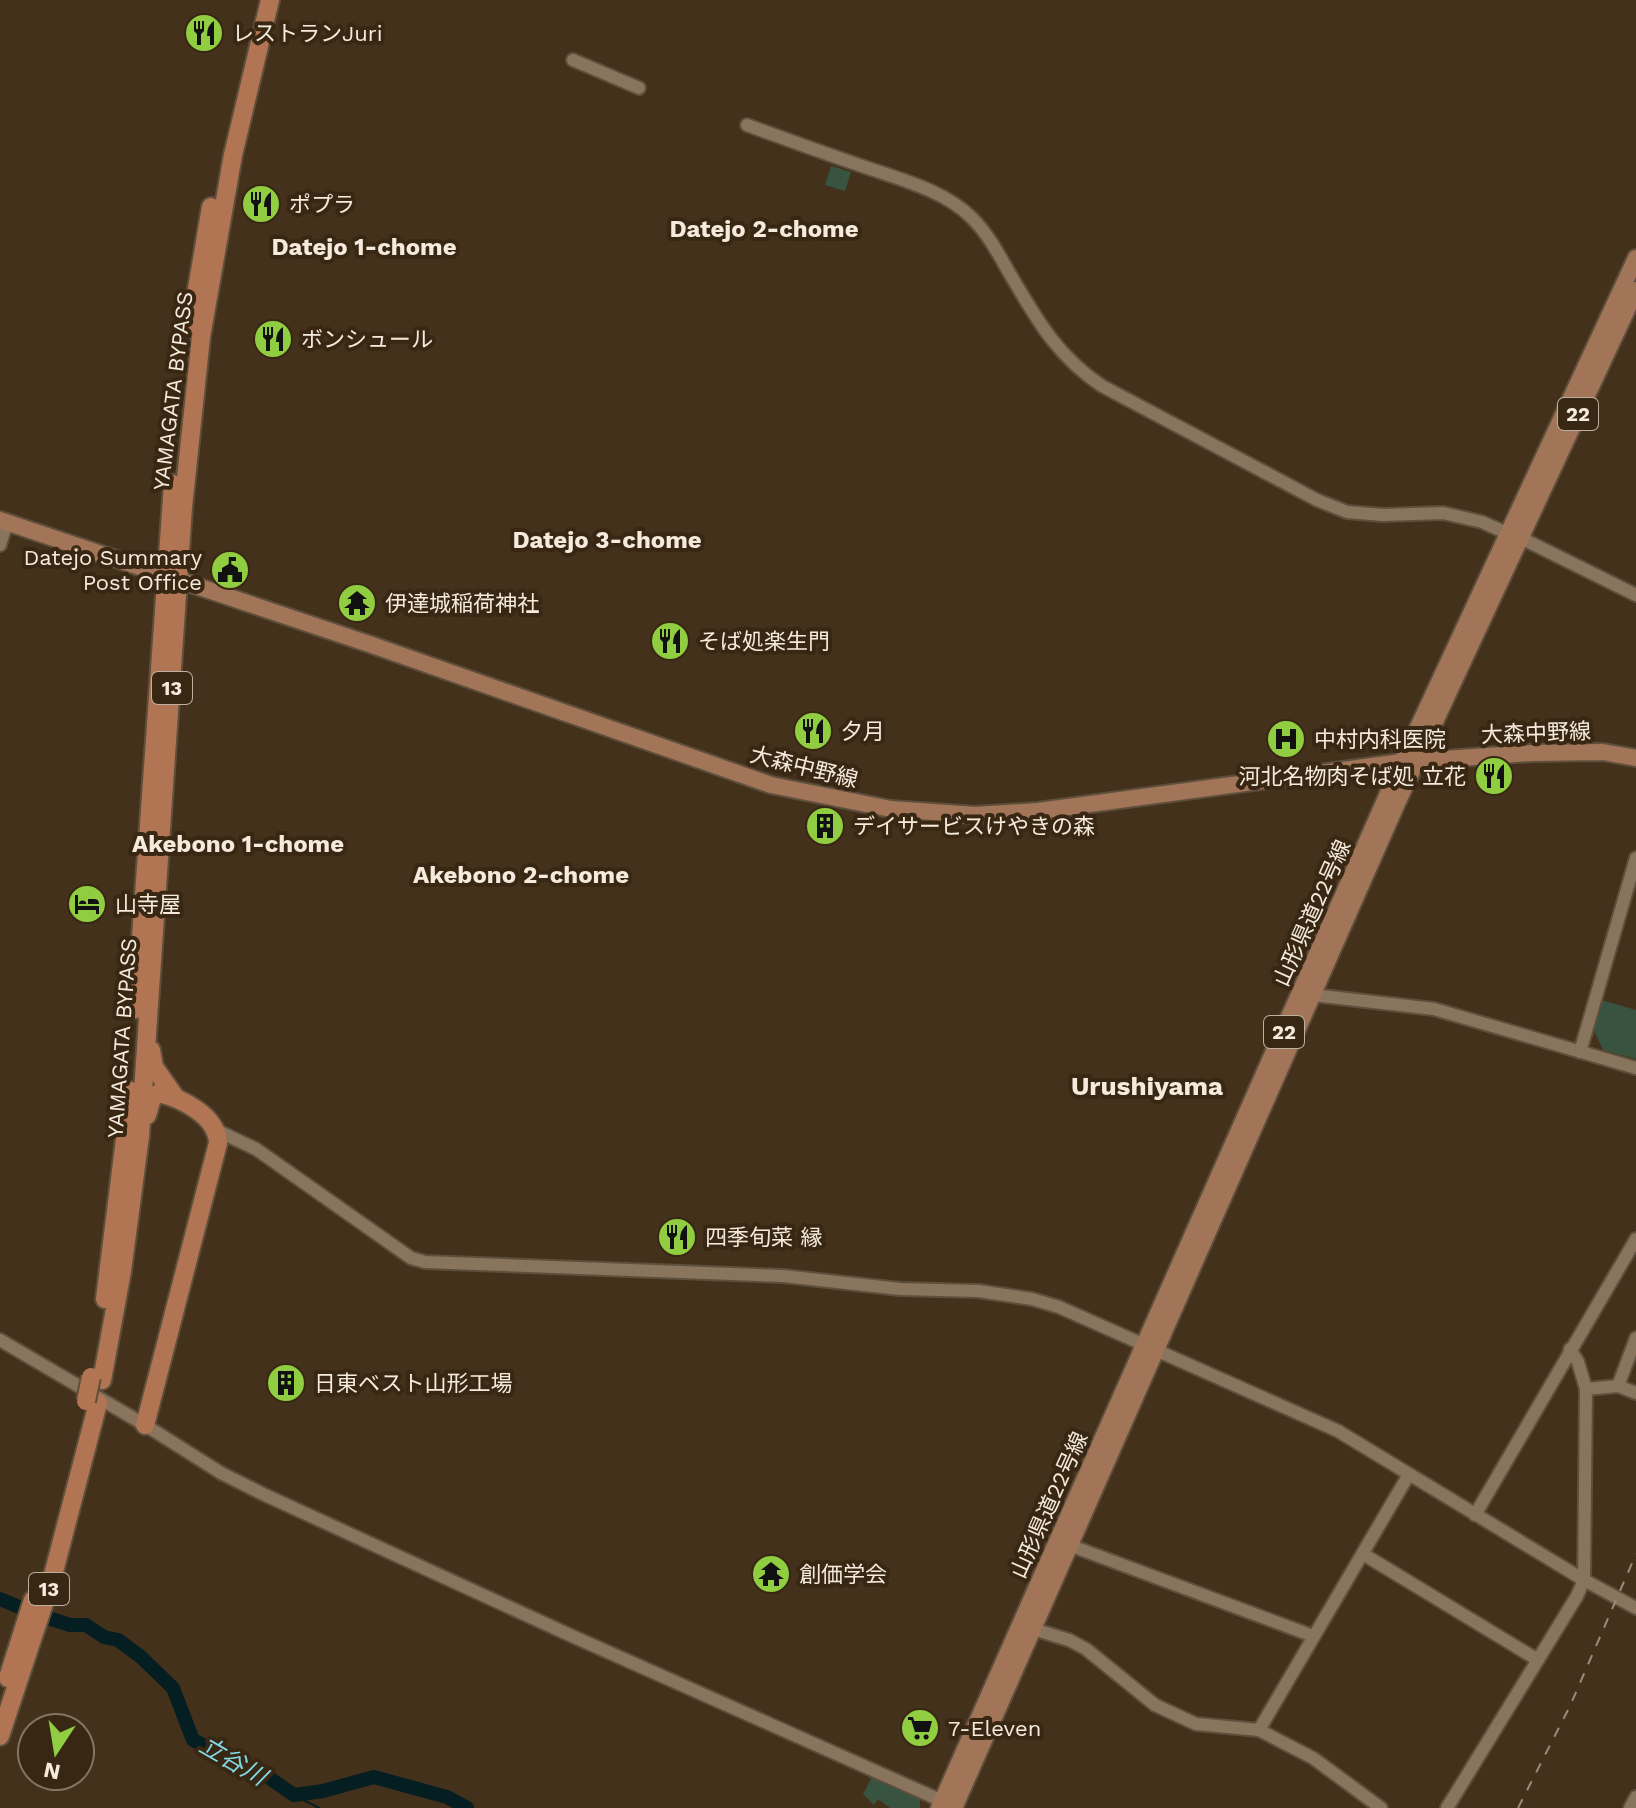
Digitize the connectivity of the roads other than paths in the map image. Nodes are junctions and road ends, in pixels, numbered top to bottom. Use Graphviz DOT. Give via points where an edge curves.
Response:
graph roads {
  1 [pos="258,0"];
  2 [pos="270,0"];
  3 [pos="573,60"];
  4 [pos="639,88"];
  5 [pos="747,125"];
  6 [pos="1636,258"];
  7 [pos="1636,290"];
  8 [pos="4,521"];
  9 [pos="1515,536"];
  10 [pos="0,545"];
  11 [pos="172,578"];
  12 [pos="1636,595"];
  13 [pos="1636,758"];
  14 [pos="1409,762"];
  15 [pos="1636,858"];
  16 [pos="154,927"];
  17 [pos="1313,995"];
  18 [pos="1580,1052"];
  19 [pos="1636,1068"];
  20 [pos="175,1097"];
  21 [pos="218,1131"];
  22 [pos="133,1187"];
  23 [pos="1636,1239"];
  24 [pos="1636,1338"];
  25 [pos="0,1340"];
  26 [pos="1150,1346"];
  27 [pos="1570,1349"];
  28 [pos="96,1378"];
  29 [pos="1618,1386"];
  30 [pos="1586,1389"];
  31 [pos="1636,1393"];
  32 [pos="145,1425"];
  33 [pos="81,1450"];
  34 [pos="1408,1476"];
  35 [pos="1475,1515"];
  36 [pos="1069,1545"];
  37 [pos="1363,1554"];
  38 [pos="1584,1580"];
  39 [pos="1636,1608"];
  40 [pos="1033,1629"];
  41 [pos="1313,1636"];
  42 [pos="1538,1660"];
  43 [pos="0,1700"];
  44 [pos="2,1730"];
  45 [pos="1259,1730"];
  46 [pos="1636,1797"];
  47 [pos="950,1806"];
  48 [pos="1381,1808"];
  49 [pos="1447,1808"];
  50 [pos="1630,1808"];
  1 -- 11 [label="highway, YAMAGATA BYPASS / 13" via="201,256 190,331"];
  2 -- 11 [label="highway, YAMAGATA BYPASS / 13" via="230,169 201,337"];
  3 -- 4 [label="street"];
  5 -- 9 [label="street" via="920,187 957,206 987,236 1060,352 1102,386 1347,512 1443,513"];
  6 -- 9 [label="main road, 山形県道22号線 / 22"];
  7 -- 9 [label="main road, 山形県道22号線 / 22"];
  8 -- 10 [label="street"];
  8 -- 11 [label="main road, 大森中野線"];
  9 -- 12 [label="street"];
  9 -- 14 [label="main road, 山形県道22号線 / 22"];
  11 -- 14 [label="main road, 大森中野線" via="771,785 891,809 975,815 1038,811"];
  11 -- 16 [label="highway, YAMAGATA BYPASS / 13"];
  11 -- 28 [label="highway, YAMAGATA BYPASS / 13" via="140,923 132,1083"];
  13 -- 14 [label="main road, 大森中野線" via="1603,752 1531,753"];
  14 -- 17 [label="main road, 山形県道22号線 / 22"];
  14 -- 26 [label="main road, 山形県道22号線 / 22"];
  15 -- 18 [label="street"];
  16 -- 20 [label="highway" via="152,1055 154,1067"];
  16 -- 22 [label="highway, YAMAGATA BYPASS / 13"];
  17 -- 18 [label="street" via="1434,1009"];
  17 -- 26 [label="main road, 山形県道22号線 / 22"];
  18 -- 19 [label="street"];
  20 -- 21 [label="highway"];
  20 -- 22 [label="highway" via="159,1093 152,1098"];
  21 -- 26 [label="street" via="256,1149 411,1258 425,1262 728,1272 978,1291 1070,1311"];
  21 -- 32 [label="highway" via="215,1161"];
  22 -- 28 [label="highway, YAMAGATA BYPASS / 13" via="122,1271"];
  23 -- 27 [label="street"];
  24 -- 29 [label="street"];
  25 -- 32 [label="street"];
  26 -- 34 [label="street" via="1338,1431"];
  26 -- 36 [label="main road, 山形県道22号線 / 22"];
  26 -- 47 [label="main road, 山形県道22号線 / 22"];
  27 -- 30 [label="street"];
  27 -- 35 [label="street"];
  28 -- 33 [label="highway, YAMAGATA BYPASS / 13, bridge"];
  29 -- 30 [label="street"];
  29 -- 31 [label="street"];
  30 -- 38 [label="street"];
  32 -- 47 [label="street" via="265,1495"];
  33 -- 43 [label="highway, YAMAGATA BYPASS / 13"];
  33 -- 44 [label="highway, YAMAGATA BYPASS / 13" via="36,1633"];
  34 -- 35 [label="street"];
  34 -- 37 [label="street"];
  35 -- 38 [label="street"];
  36 -- 40 [label="main road, 山形県道22号線 / 22"];
  36 -- 41 [label="street"];
  37 -- 41 [label="street"];
  37 -- 42 [label="street"];
  38 -- 39 [label="street"];
  38 -- 42 [label="street"];
  40 -- 45 [label="street" via="1086,1649 1155,1705 1196,1724"];
  40 -- 47 [label="main road, 山形県道22号線 / 22"];
  41 -- 45 [label="street"];
  42 -- 49 [label="street"];
  45 -- 48 [label="street" via="1313,1758"];
  46 -- 50 [label="street"];
}
